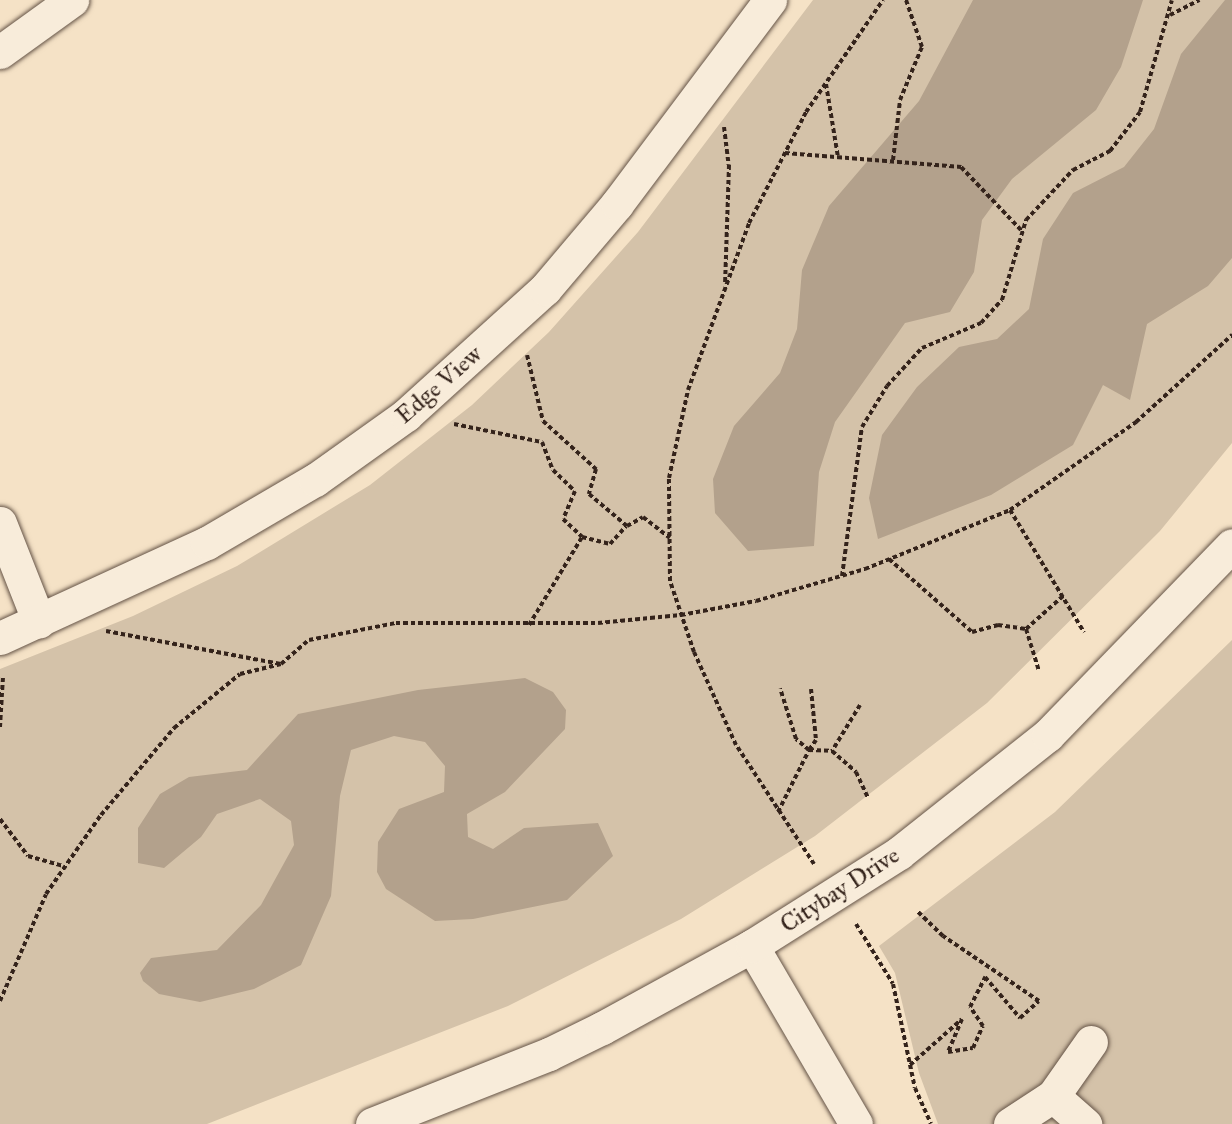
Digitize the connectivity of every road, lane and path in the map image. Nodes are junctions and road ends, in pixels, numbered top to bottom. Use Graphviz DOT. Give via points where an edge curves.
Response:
graph roads {
  1 [pos="72,0"];
  2 [pos="770,0"];
  3 [pos="883,0"];
  4 [pos="906,0"];
  5 [pos="1172,0"];
  6 [pos="1199,0"];
  7 [pos="1170,15"];
  8 [pos="0,52"];
  9 [pos="716,72"];
  10 [pos="826,83"];
  11 [pos="785,153"];
  12 [pos="838,157"];
  13 [pos="894,160"];
  14 [pos="1023,232"];
  15 [pos="724,289"];
  16 [pos="520,313"];
  17 [pos="1232,335"];
  18 [pos="406,415"];
  19 [pos="1010,510"];
  20 [pos="0,523"];
  21 [pos="627,526"];
  22 [pos="582,537"];
  23 [pos="670,538"];
  24 [pos="1232,545"];
  25 [pos="890,559"];
  26 [pos="842,576"];
  27 [pos="1063,596"];
  28 [pos="84,600"];
  29 [pos="681,615"];
  30 [pos="39,622"];
  31 [pos="529,625"];
  32 [pos="1026,629"];
  33 [pos="1084,632"];
  34 [pos="1,651"];
  35 [pos="281,664"];
  36 [pos="1039,671"];
  37 [pos="780,688"];
  38 [pos="811,689"];
  39 [pos="860,705"];
  40 [pos="0,727"];
  41 [pos="809,750"];
  42 [pos="832,751"];
  43 [pos="868,798"];
  44 [pos="778,812"];
  45 [pos="0,819"];
  46 [pos="64,866"];
  47 [pos="836,895"];
  48 [pos="917,911"];
  49 [pos="752,946"];
  50 [pos="0,1001"];
  51 [pos="1091,1042"];
  52 [pos="910,1065"];
  53 [pos="1053,1096"];
  54 [pos="372,1124"];
  55 [pos="856,1124"];
  56 [pos="931,1124"];
  57 [pos="1010,1124"];
  58 [pos="1085,1124"];
  1 -- 8 [label="street"];
  2 -- 9 [label="street, Edge View"];
  3 -- 10 [label="path"];
  4 -- 13 [label="path" via="922,47 900,100"];
  5 -- 7 [label="path"];
  6 -- 7 [label="path"];
  7 -- 14 [label="path" via="1140,112 1110,151 1072,170 1039,204"];
  9 -- 15 [label="path" via="729,165"];
  9 -- 16 [label="street, Edge View" via="617,204"];
  10 -- 11 [label="path"];
  10 -- 12 [label="path"];
  11 -- 12 [label="path"];
  11 -- 15 [label="path" via="749,223"];
  12 -- 13 [label="path"];
  13 -- 14 [label="path" via="961,167"];
  14 -- 26 [label="path" via="1002,300 981,323 922,348 887,386 862,427"];
  15 -- 23 [label="path" via="688,390 669,478"];
  16 -- 18 [label="street, Edge View"];
  16 -- 21 [label="path" via="543,421 596,469 588,494"];
  17 -- 19 [label="path" via="1136,422"];
  18 -- 22 [label="path" via="542,442 553,470 575,491 563,519"];
  18 -- 28 [label="street, Edge View" via="258,514"];
  19 -- 25 [label="path"];
  19 -- 27 [label="path"];
  20 -- 30 [label="street"];
  21 -- 22 [label="path" via="610,543"];
  21 -- 23 [label="path" via="643,517"];
  22 -- 31 [label="path"];
  23 -- 29 [label="path" via="669,580"];
  24 -- 47 [label="street, Citybay Drive" via="1048,735 899,853"];
  25 -- 26 [label="path"];
  25 -- 32 [label="path" via="972,632 998,625"];
  26 -- 29 [label="path" via="756,602"];
  27 -- 32 [label="path"];
  27 -- 33 [label="path"];
  28 -- 30 [label="street, Edge View"];
  28 -- 35 [label="path" via="97,625 122,638 232,651"];
  29 -- 31 [label="path"];
  29 -- 44 [label="path" via="736,745"];
  30 -- 34 [label="street, Edge View"];
  31 -- 35 [label="path" via="396,623 309,640"];
  32 -- 36 [label="path"];
  34 -- 40 [label="path"];
  35 -- 46 [label="path" via="240,674 174,728"];
  37 -- 41 [label="path" via="796,739"];
  38 -- 41 [label="path" via="816,740"];
  39 -- 42 [label="path"];
  41 -- 42 [label="path"];
  41 -- 44 [label="path"];
  42 -- 43 [label="path" via="856,772"];
  44 -- 47 [label="path"];
  45 -- 46 [label="path" via="28,856"];
  46 -- 50 [label="path" via="27,933"];
  47 -- 49 [label="street, Citybay Drive"];
  47 -- 52 [label="path" via="893,984"];
  48 -- 52 [label="path" via="943,936 1039,1001 1020,1018 985,977 970,1007 983,1026 973,1048 948,1052 962,1019"];
  49 -- 54 [label="street, Citybay Drive" via="549,1054"];
  49 -- 55 [label="street"];
  51 -- 53 [label="street"];
  52 -- 56 [label="path"];
  53 -- 57 [label="street"];
  53 -- 58 [label="street"];
}
